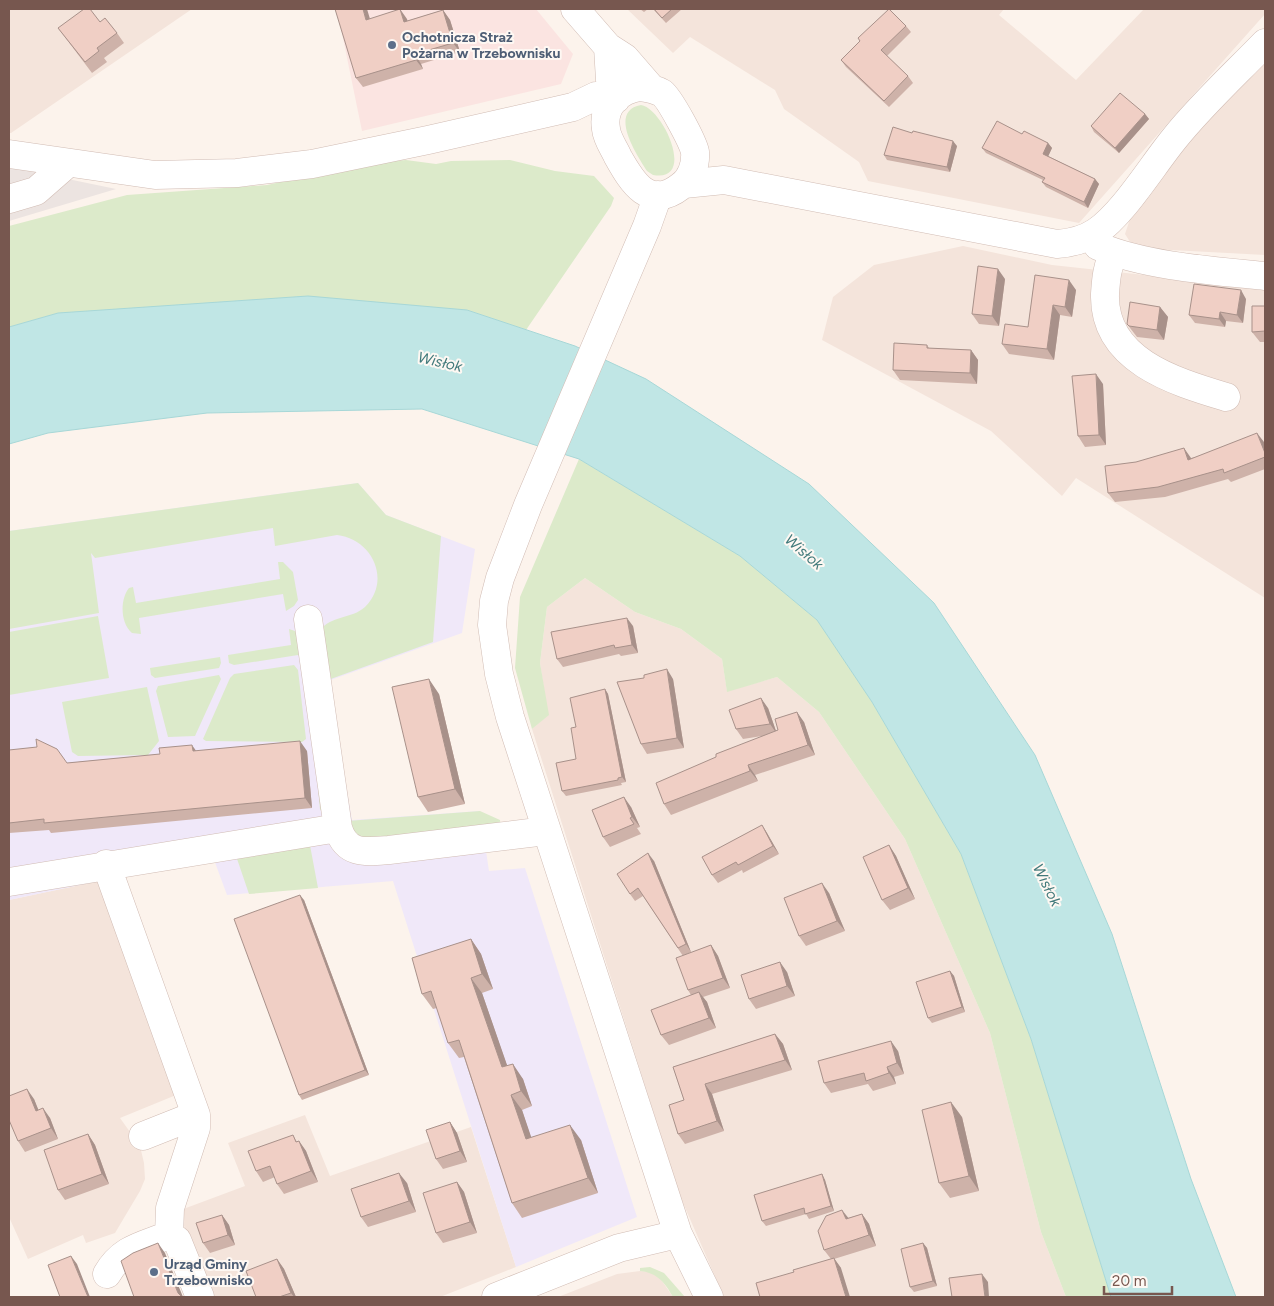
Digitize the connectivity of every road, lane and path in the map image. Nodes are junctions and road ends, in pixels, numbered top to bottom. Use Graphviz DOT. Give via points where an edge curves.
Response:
graph roads {
  1 [pos="575,9"];
  2 [pos="1265,43"];
  3 [pos="608,47"];
  4 [pos="651,88"];
  5 [pos="614,100"];
  6 [pos="572,107"];
  7 [pos="606,128"];
  8 [pos="695,151"];
  9 [pos="9,154"];
  10 [pos="68,163"];
  11 [pos="724,180"];
  12 [pos="684,184"];
  13 [pos="658,195"];
  14 [pos="9,199"];
  15 [pos="1083,240"];
  16 [pos="1114,253"];
  17 [pos="1265,276"];
  18 [pos="1226,397"];
  19 [pos="308,619"];
  20 [pos="338,828"];
  21 [pos="546,831"];
  22 [pos="109,872"];
  23 [pos="9,882"];
  24 [pos="196,1115"];
  25 [pos="142,1136"];
  26 [pos="678,1234"];
  27 [pos="169,1235"];
  28 [pos="107,1274"];
  29 [pos="200,1297"];
  30 [pos="496,1297"];
  31 [pos="709,1297"];
  1 -- 3 [label="street"];
  2 -- 15 [label="street" via="1175,137 1117,212 1098,231"];
  3 -- 4 [label="street" via="625,58"];
  3 -- 5 [label="street"];
  4 -- 5 [label="street" via="632,88"];
  4 -- 8 [label="street" via="672,103"];
  5 -- 6 [label="street" via="596,96"];
  5 -- 7 [label="street" via="608,108"];
  6 -- 7 [label="street"];
  6 -- 10 [label="street" via="312,164 237,173 155,174"];
  7 -- 13 [label="street" via="630,180 639,189"];
  8 -- 11 [label="street"];
  8 -- 12 [label="street" via="691,176"];
  9 -- 10 [label="street"];
  10 -- 14 [label="street" via="36,192"];
  11 -- 12 [label="street"];
  11 -- 15 [label="street" via="1057,244"];
  12 -- 13 [label="street"];
  13 -- 21 [label="street" via="528,505 494,601 492,625 499,674"];
  15 -- 16 [label="street"];
  16 -- 17 [label="street" via="1208,271"];
  16 -- 18 [label="street" via="1108,268 1105,305 1111,330 1120,344 1152,369 1183,384"];
  19 -- 20 [label="street"];
  20 -- 21 [label="street" via="349,847 365,852"];
  20 -- 22 [label="street"];
  21 -- 26 [label="street"];
  22 -- 23 [label="street"];
  22 -- 24 [label="street"];
  24 -- 25 [label="street"];
  24 -- 27 [label="street" via="196,1128 170,1208"];
  26 -- 30 [label="street" via="619,1248"];
  26 -- 31 [label="street"];
  27 -- 28 [label="street" via="125,1253 116,1259"];
  27 -- 29 [label="street" via="177,1240"];
}
